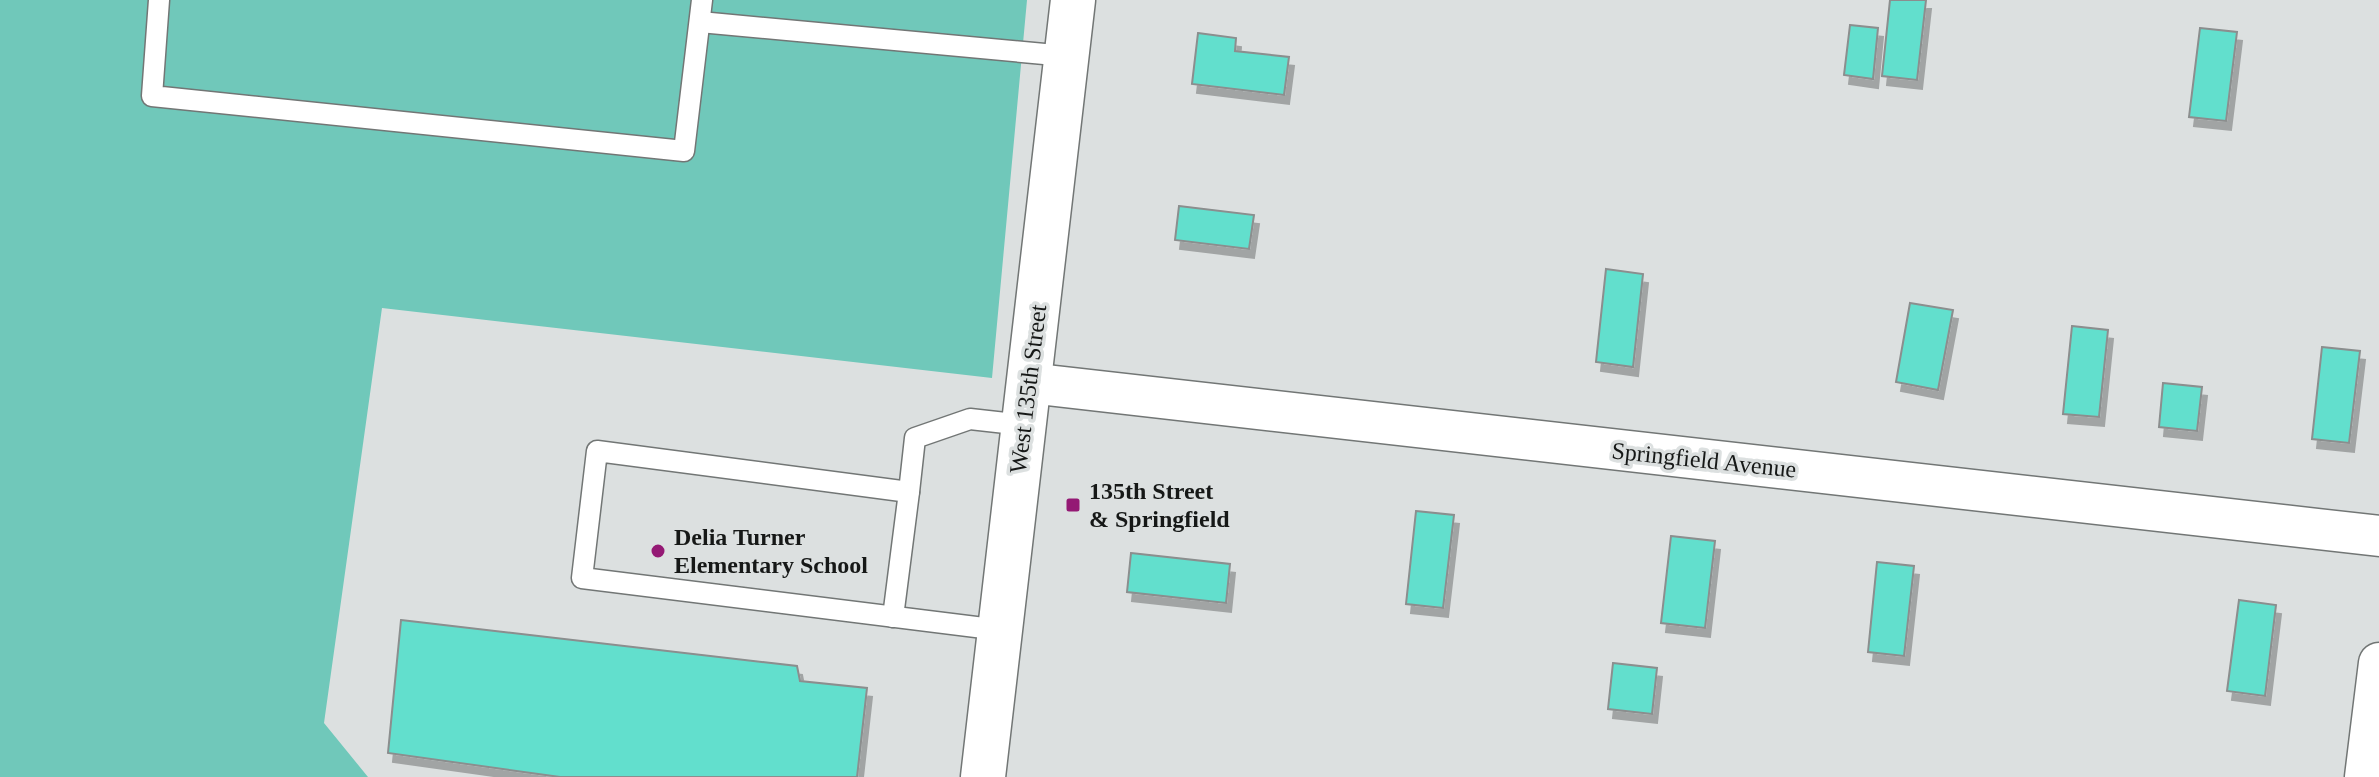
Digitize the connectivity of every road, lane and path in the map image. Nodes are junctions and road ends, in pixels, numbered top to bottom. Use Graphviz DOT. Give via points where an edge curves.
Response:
graph roads {
  1 [pos="159,0"];
  2 [pos="702,0"];
  3 [pos="1073,0"];
  4 [pos="700,22"];
  5 [pos="1066,56"];
  6 [pos="1029,383"];
  7 [pos="1024,425"];
  8 [pos="909,492"];
  9 [pos="2379,536"];
  10 [pos="893,617"];
  11 [pos="1000,630"];
  12 [pos="2379,663"];
  13 [pos="983,777"];
  14 [pos="2365,777"];
  1 -- 4 [label="lane" via="152,96 684,151"];
  2 -- 4 [label="lane"];
  3 -- 5 [label="street, West 135th Street"];
  4 -- 5 [label="lane"];
  5 -- 6 [label="street, West 135th Street"];
  6 -- 7 [label="street, West 135th Street"];
  6 -- 9 [label="street, Springfield Avenue"];
  7 -- 8 [label="lane" via="970,419 915,438"];
  7 -- 11 [label="street, West 135th Street"];
  8 -- 10 [label="lane"];
  8 -- 10 [label="lane" via="597,451 582,578"];
  10 -- 11 [label="lane"];
  11 -- 13 [label="street, West 135th Street"];
  12 -- 14 [label="street"];
}
